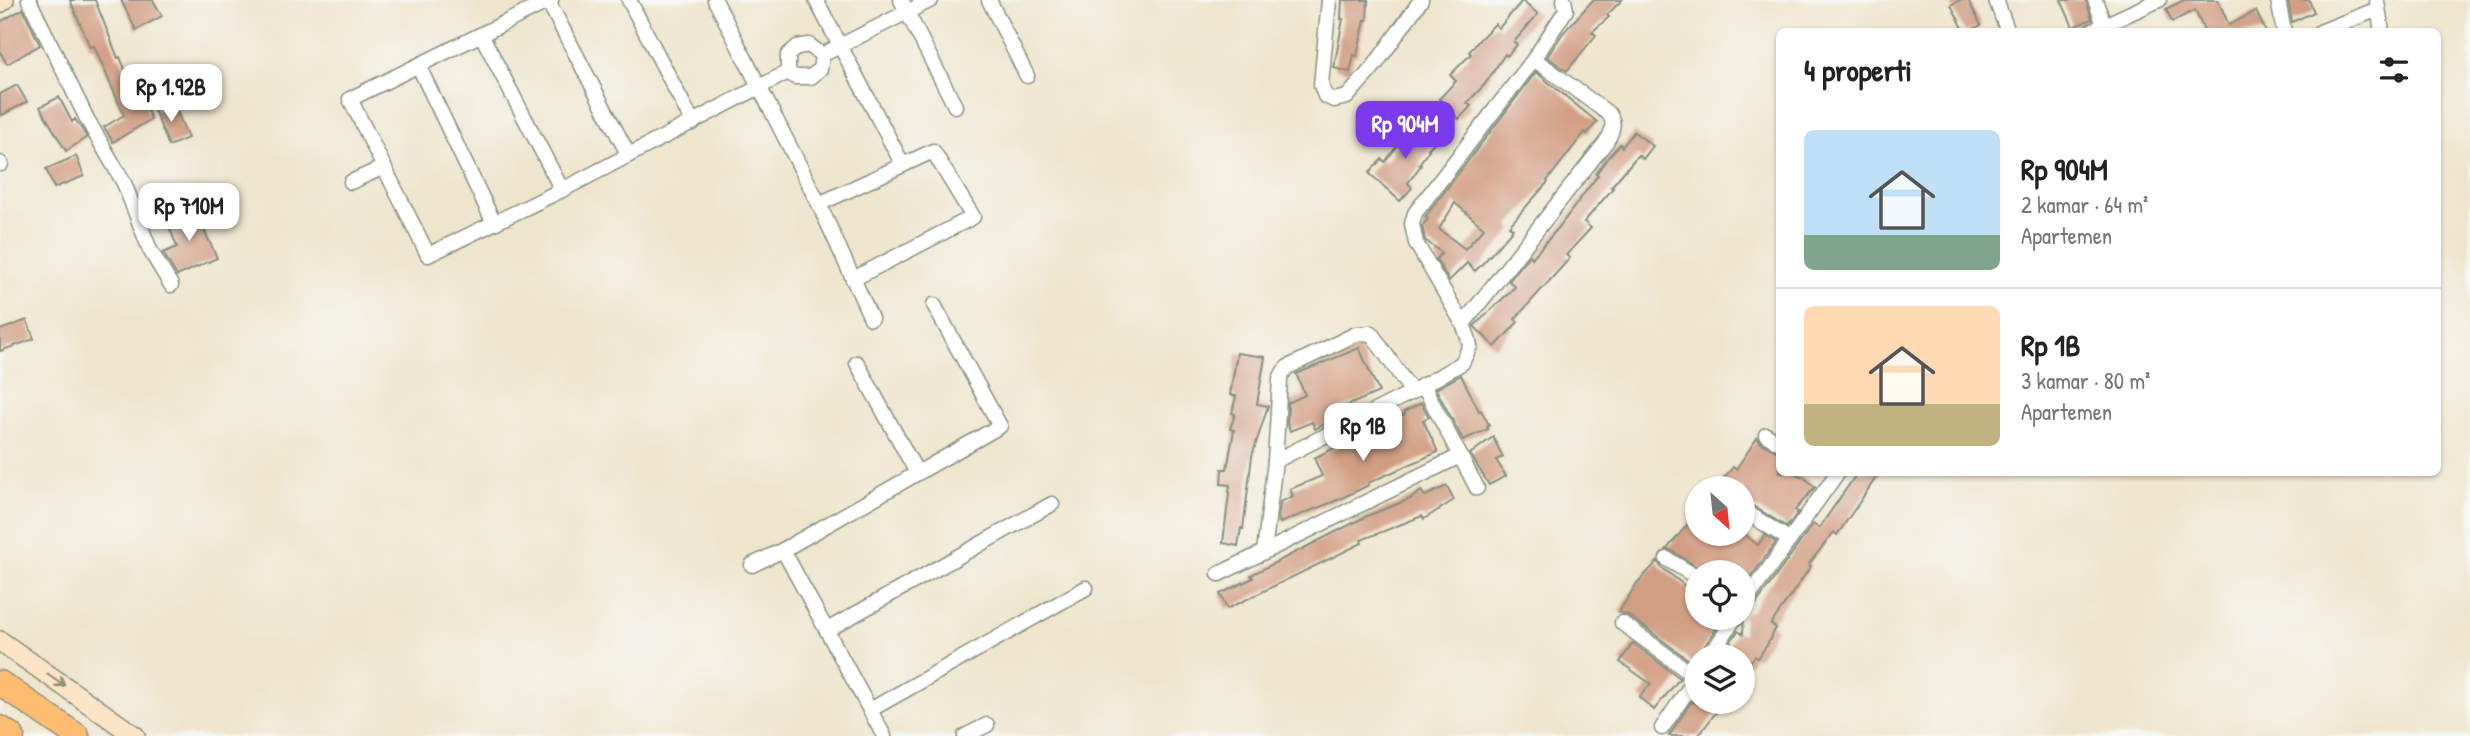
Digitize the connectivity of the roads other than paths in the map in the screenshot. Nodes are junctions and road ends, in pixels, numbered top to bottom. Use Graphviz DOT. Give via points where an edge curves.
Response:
graph roads {
  1 [pos="4,0"];
  2 [pos="29,0"];
  3 [pos="629,0"];
  4 [pos="715,0"];
  5 [pos="816,0"];
  6 [pos="931,0"];
  7 [pos="989,0"];
  8 [pos="1329,0"];
  9 [pos="1420,0"];
  10 [pos="1996,0"];
  11 [pos="2095,0"];
  12 [pos="2159,0"];
  13 [pos="2278,0"];
  14 [pos="550,1"];
  15 [pos="0,3"];
  16 [pos="1568,4"];
  17 [pos="2378,4"];
  18 [pos="904,6"];
  19 [pos="2105,25"];
  20 [pos="2006,28"];
  21 [pos="2098,28"];
  22 [pos="2283,28"];
  23 [pos="2328,28"];
  24 [pos="2381,28"];
  25 [pos="482,36"];
  26 [pos="840,47"];
  27 [pos="822,55"];
  28 [pos="1534,59"];
  29 [pos="419,67"];
  30 [pos="788,72"];
  31 [pos="1027,76"];
  32 [pos="760,88"];
  33 [pos="955,106"];
  34 [pos="693,122"];
  35 [pos="628,154"];
  36 [pos="903,165"];
  37 [pos="384,167"];
  38 [pos="351,181"];
  39 [pos="562,190"];
  40 [pos="818,204"];
  41 [pos="494,223"];
  42 [pos="853,279"];
  43 [pos="171,285"];
  44 [pos="934,304"];
  45 [pos="871,318"];
  46 [pos="1463,324"];
  47 [pos="857,363"];
  48 [pos="1418,388"];
  49 [pos="1766,435"];
  50 [pos="1776,441"];
  51 [pos="1460,456"];
  52 [pos="1275,461"];
  53 [pos="918,473"];
  54 [pos="1831,476"];
  55 [pos="1477,488"];
  56 [pos="1052,504"];
  57 [pos="1755,518"];
  58 [pos="1790,540"];
  59 [pos="783,550"];
  60 [pos="1264,552"];
  61 [pos="1667,559"];
  62 [pos="752,565"];
  63 [pos="1685,570"];
  64 [pos="1219,574"];
  65 [pos="1086,588"];
  66 [pos="1755,588"];
  67 [pos="1622,623"];
  68 [pos="827,630"];
  69 [pos="0,641"];
  70 [pos="1685,668"];
  71 [pos="0,683"];
  72 [pos="1685,694"];
  73 [pos="870,710"];
  74 [pos="987,725"];
  75 [pos="0,728"];
  76 [pos="1662,728"];
  77 [pos="12,736"];
  78 [pos="77,736"];
  79 [pos="135,736"];
  80 [pos="884,736"];
  81 [pos="965,736"];
  1 -- 15 [label="street"];
  2 -- 43 [label="street" via="124,183 149,250"];
  3 -- 34 [label="street"];
  4 -- 32 [label="street"];
  5 -- 26 [label="street"];
  6 -- 18 [label="street"];
  7 -- 31 [label="street"];
  8 -- 9 [label="street" via="1321,85 1325,96 1334,100 1351,93"];
  10 -- 20 [label="street"];
  11 -- 19 [label="street"];
  12 -- 19 [label="street"];
  13 -- 22 [label="street"];
  14 -- 25 [label="street"];
  14 -- 35 [label="street"];
  16 -- 28 [label="street"];
  17 -- 23 [label="street"];
  17 -- 24 [label="street"];
  18 -- 26 [label="street"];
  18 -- 33 [label="street"];
  19 -- 21 [label="street"];
  25 -- 29 [label="street"];
  25 -- 39 [label="street"];
  26 -- 27 [label="street"];
  26 -- 36 [label="street"];
  27 -- 30 [label="street" via="820,69 811,77"];
  27 -- 30 [label="street" via="809,45 797,47 788,55"];
  28 -- 46 [label="street" via="1415,213 1412,224 1416,243"];
  28 -- 46 [label="street" via="1609,114 1613,126 1606,142"];
  29 -- 37 [label="street" via="350,99"];
  29 -- 41 [label="street"];
  30 -- 32 [label="street"];
  32 -- 34 [label="street"];
  32 -- 40 [label="street"];
  34 -- 35 [label="street"];
  35 -- 39 [label="street"];
  36 -- 40 [label="street"];
  36 -- 42 [label="street" via="933,151 973,217"];
  37 -- 38 [label="street"];
  37 -- 41 [label="street" via="428,255"];
  39 -- 41 [label="street"];
  40 -- 42 [label="street"];
  42 -- 45 [label="street"];
  44 -- 53 [label="street" via="1000,426"];
  46 -- 48 [label="street" via="1470,346 1462,363"];
  47 -- 53 [label="street"];
  48 -- 51 [label="street"];
  48 -- 52 [label="street"];
  48 -- 52 [label="street" via="1371,333 1356,334 1288,366 1280,379"];
  49 -- 50 [label="street"];
  51 -- 55 [label="street"];
  51 -- 60 [label="street"];
  52 -- 60 [label="street"];
  53 -- 59 [label="street"];
  54 -- 58 [label="street"];
  56 -- 68 [label="street"];
  57 -- 58 [label="street"];
  58 -- 66 [label="street"];
  59 -- 62 [label="street"];
  59 -- 68 [label="street"];
  60 -- 64 [label="street"];
  61 -- 63 [label="street"];
  65 -- 73 [label="street"];
  67 -- 70 [label="street"];
  68 -- 73 [label="street"];
  69 -- 79 [label="street, one-way"];
  71 -- 78 [label="highway"];
  72 -- 76 [label="street"];
  73 -- 80 [label="street"];
  74 -- 81 [label="street"];
  75 -- 77 [label="highway"];
}
